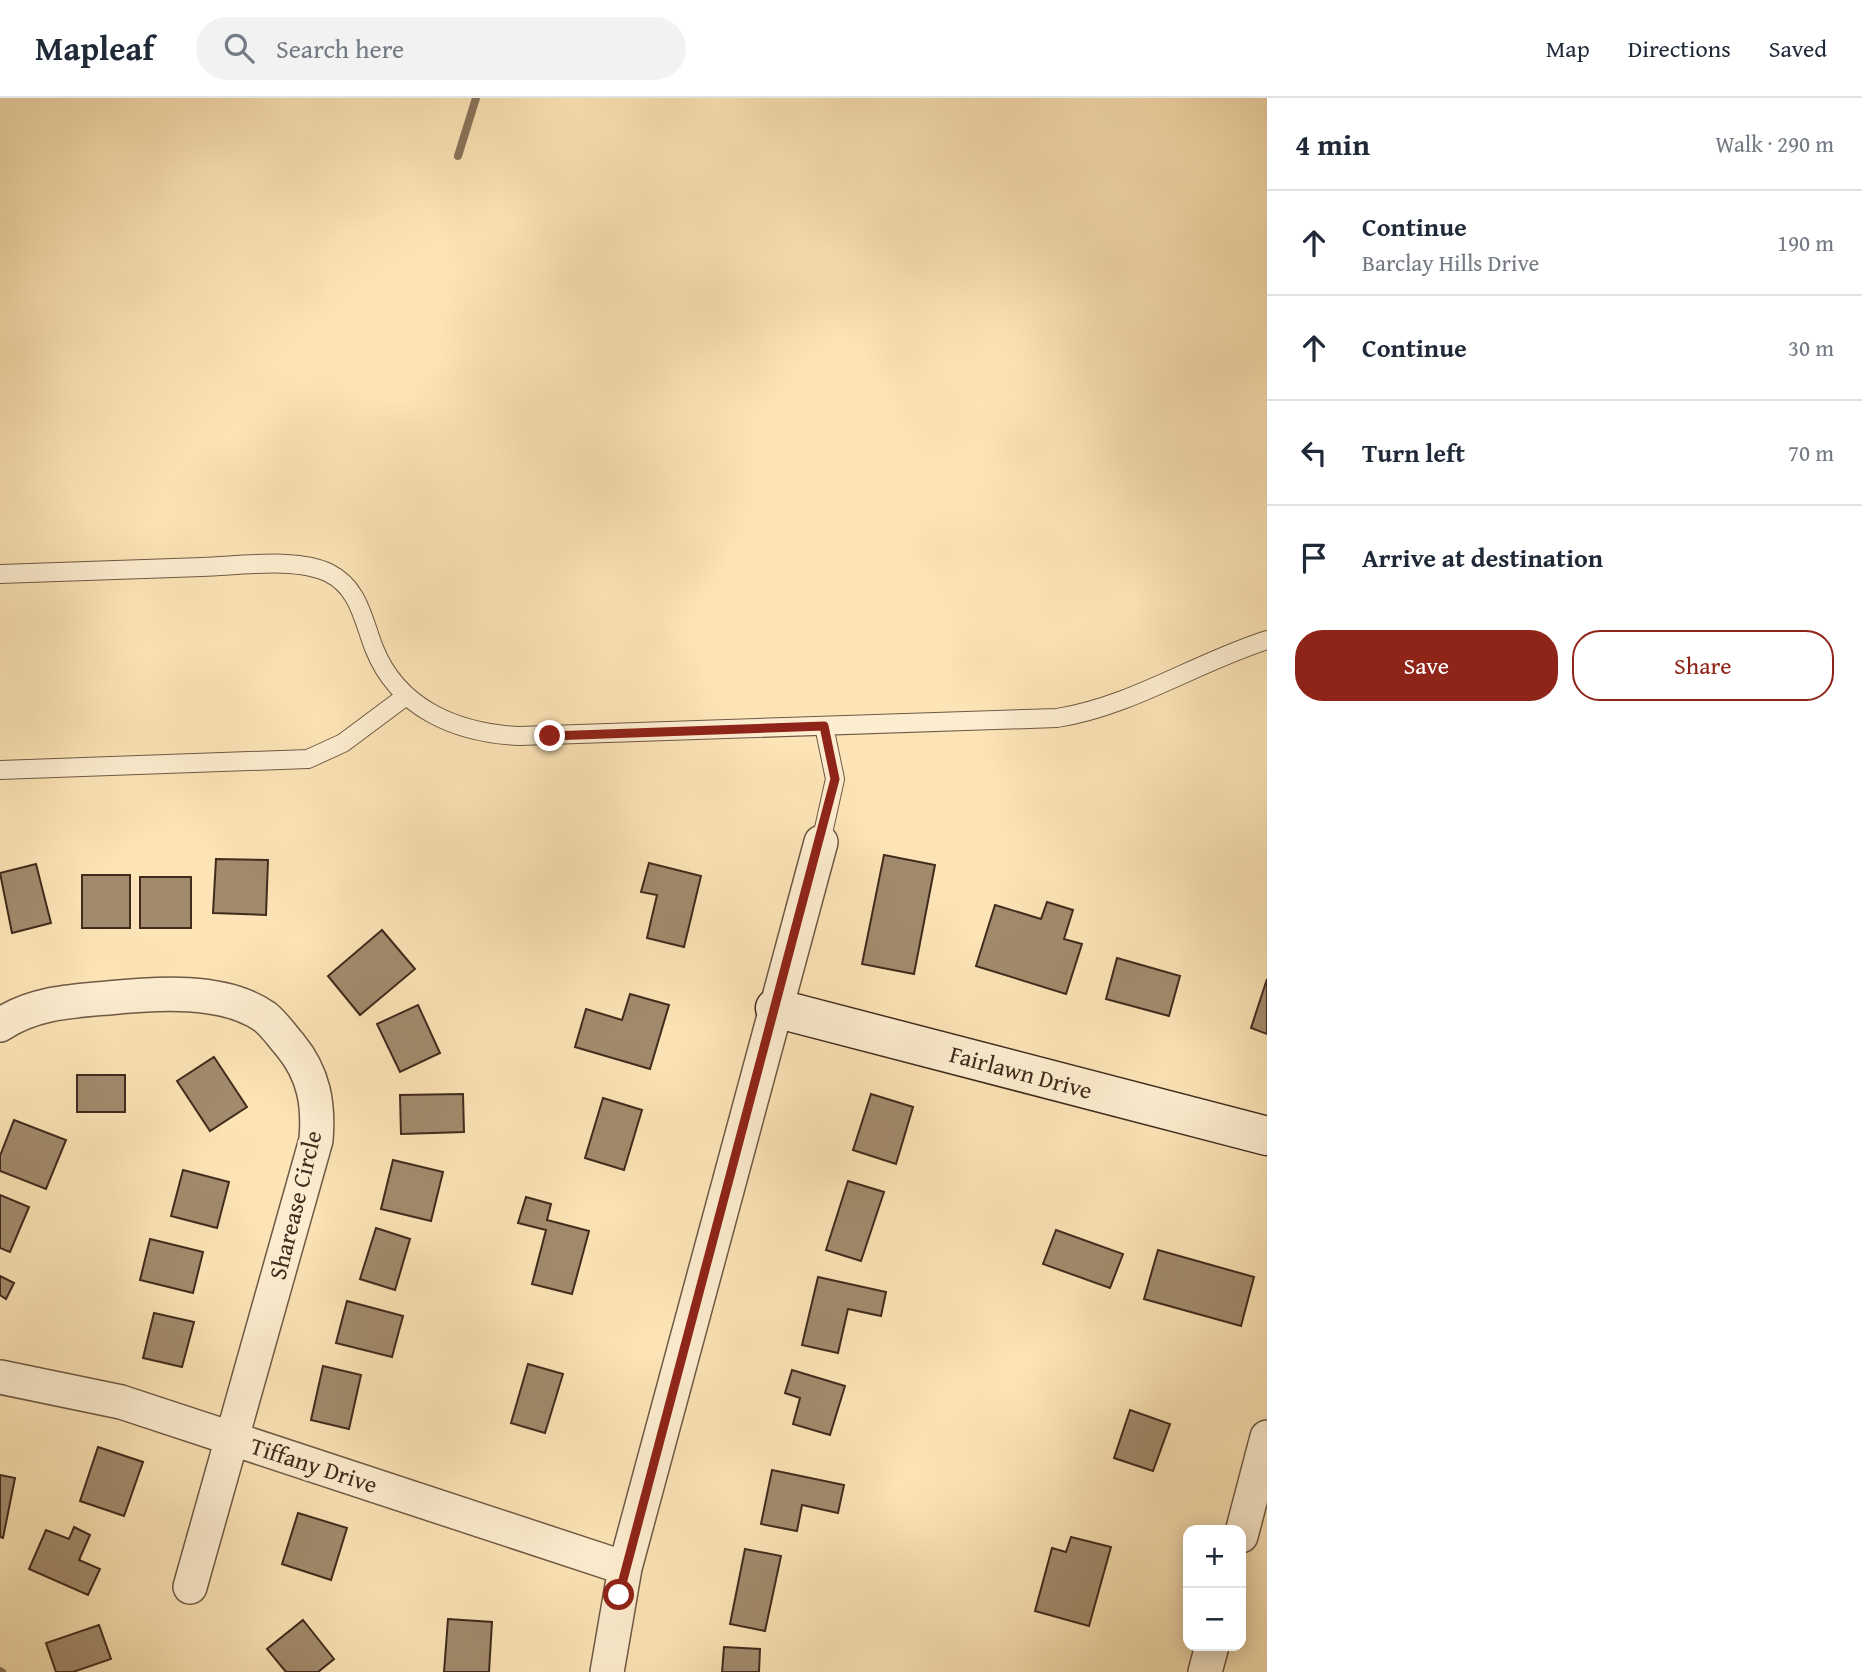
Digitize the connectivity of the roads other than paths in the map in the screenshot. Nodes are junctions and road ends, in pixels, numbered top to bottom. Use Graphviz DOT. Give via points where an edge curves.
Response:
graph roads {
  1 [pos="0,574"];
  2 [pos="1267,640"];
  3 [pos="406,696"];
  4 [pos="824,726"];
  5 [pos="0,770"];
  6 [pos="821,842"];
  7 [pos="775,1008"];
  8 [pos="0,1025"];
  9 [pos="1267,1136"];
  10 [pos="0,1377"];
  11 [pos="1267,1437"];
  12 [pos="232,1438"];
  13 [pos="1244,1525"];
  14 [pos="625,1568"];
  15 [pos="190,1587"];
  16 [pos="1211,1651"];
  17 [pos="607,1672"];
  18 [pos="1205,1672"];
  1 -- 3 [label="lane" via="315,567 354,594 374,650"];
  2 -- 4 [label="lane" via="1206,662 1133,698 1083,714"];
  3 -- 4 [label="lane" via="430,715 493,735"];
  3 -- 5 [label="lane" via="343,743 308,759"];
  4 -- 6 [label="lane" via="835,779"];
  6 -- 7 [label="street"];
  7 -- 9 [label="street, Fairlawn Drive"];
  7 -- 14 [label="street"];
  8 -- 12 [label="street, Sharease Circle" via="58,1003 123,996 187,995 223,1000 270,1021 309,1074 318,1116 316,1140"];
  10 -- 12 [label="street, Tiffany Drive" via="101,1396"];
  11 -- 13 [label="street"];
  12 -- 14 [label="street, Tiffany Drive"];
  12 -- 15 [label="street, Sharease Circle"];
  14 -- 17 [label="street"];
  16 -- 18 [label="street"];
}
